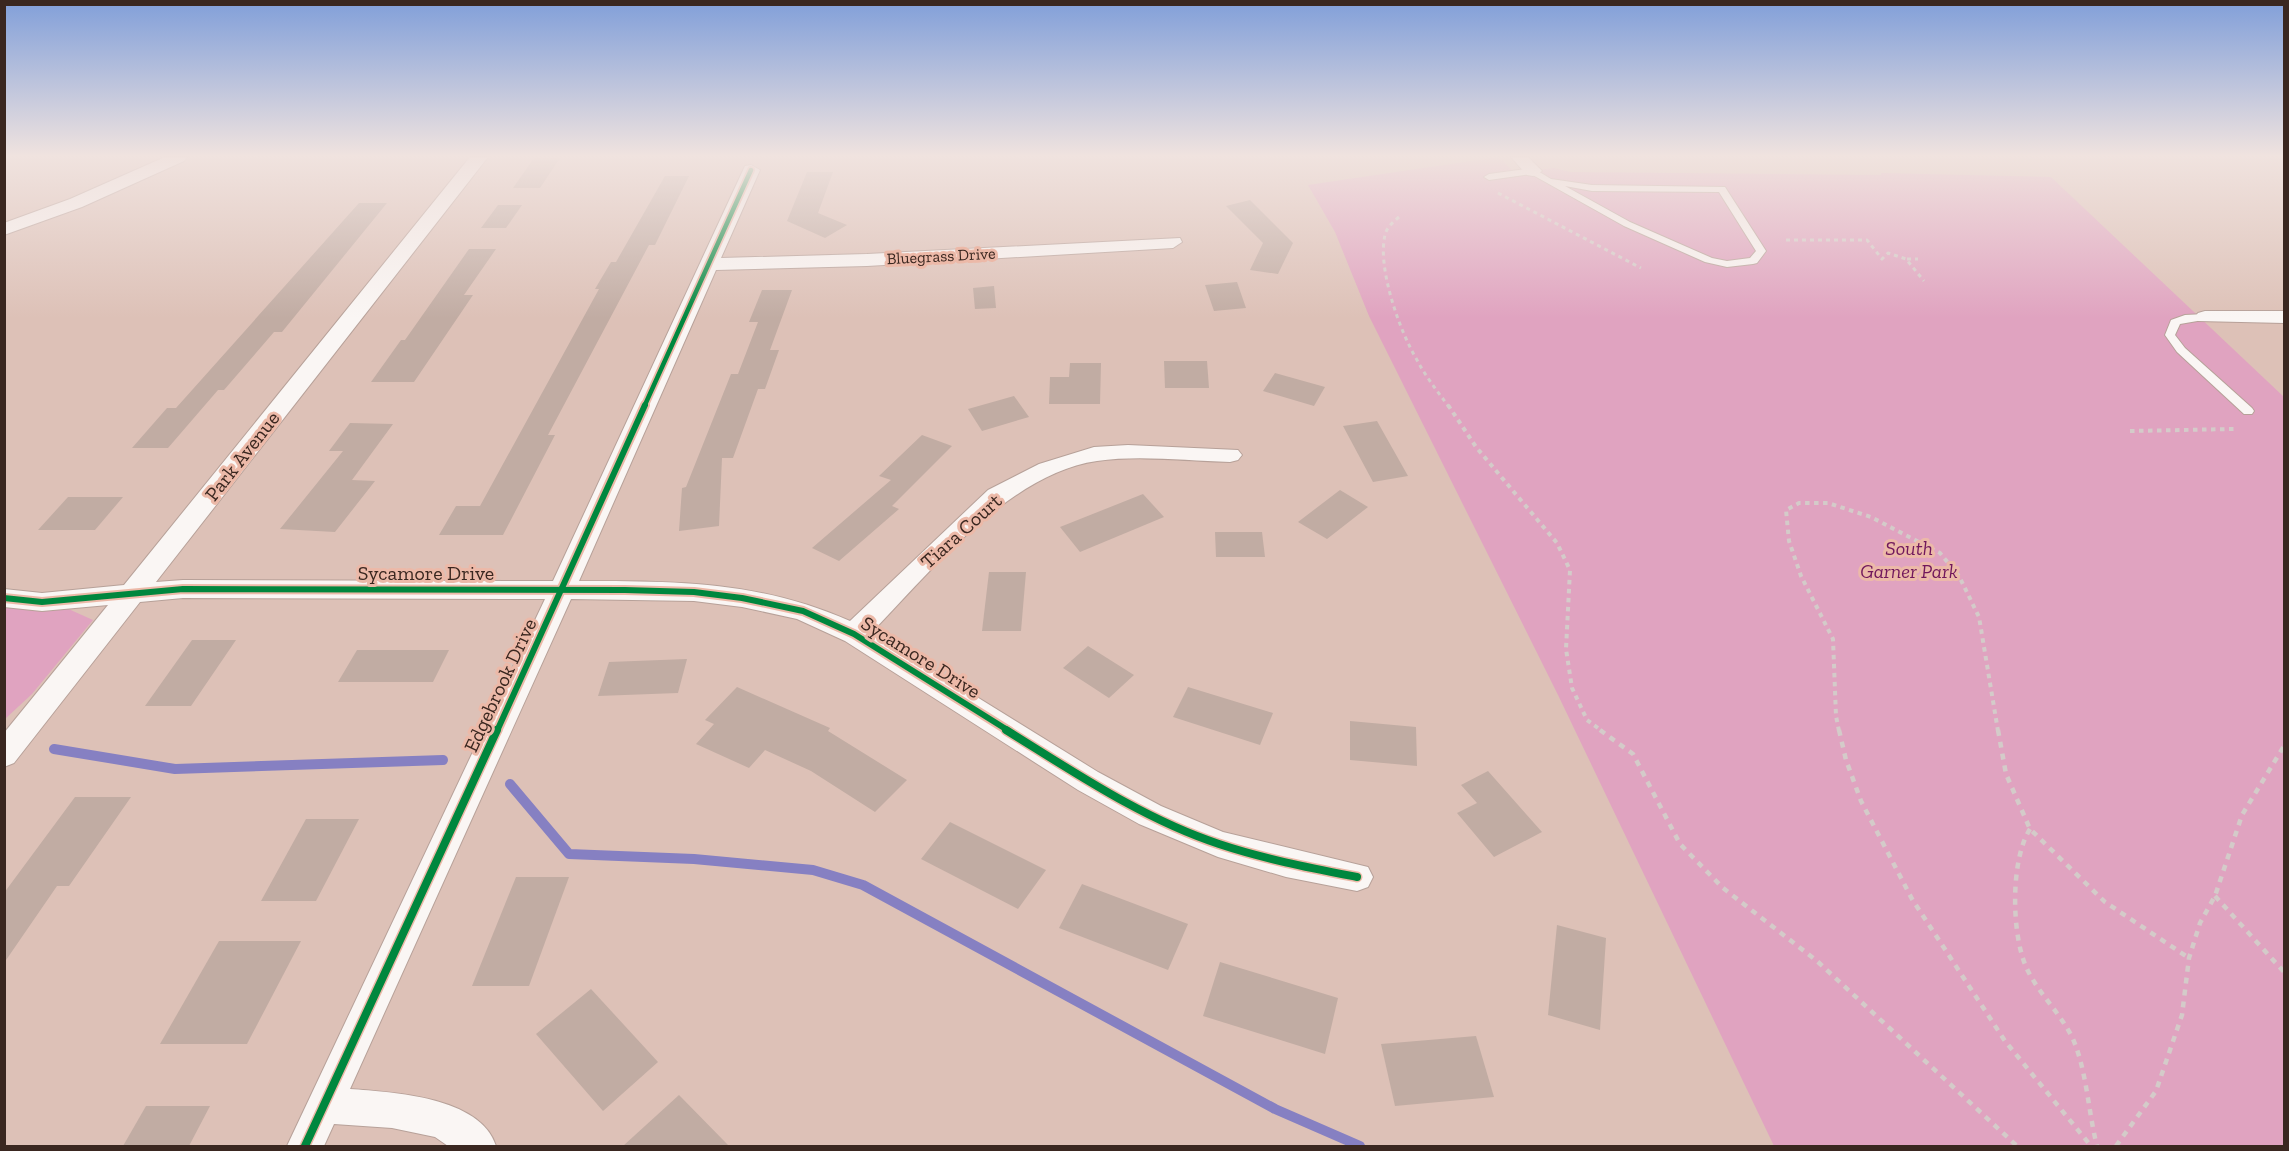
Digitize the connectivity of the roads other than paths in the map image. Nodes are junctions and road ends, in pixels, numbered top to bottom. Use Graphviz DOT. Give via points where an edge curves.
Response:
graph roads {
  1 [pos="55,211"];
  2 [pos="437,211"];
  3 [pos="733,211"];
  4 [pos="1603,211"];
  5 [pos="1736,211"];
  6 [pos="4,230"];
  7 [pos="1173,242"];
  8 [pos="709,264"];
  9 [pos="2205,317"];
  10 [pos="2284,317"];
  11 [pos="2248,411"];
  12 [pos="1230,455"];
  13 [pos="562,590"];
  14 [pos="132,596"];
  15 [pos="4,598"];
  16 [pos="854,633"];
  17 [pos="4,755"];
  18 [pos="1357,876"];
  19 [pos="325,1105"];
  20 [pos="305,1146"];
  21 [pos="478,1146"];
  1 -- 6 [label="street"];
  2 -- 14 [label="street, Park Avenue"];
  3 -- 8 [label="street, Edgebrook Drive"];
  4 -- 5 [label="lane" via="1709,260 1753,261 1761,251"];
  7 -- 8 [label="street, Bluegrass Drive" via="867,260"];
  8 -- 13 [label="street, Edgebrook Drive"];
  9 -- 10 [label="street"];
  9 -- 11 [label="lane" via="2175,322 2170,335 2189,358"];
  12 -- 16 [label="street, Tiara Court" via="1094,454 1047,469 996,496"];
  13 -- 14 [label="street, Sycamore Drive" via="183,589"];
  13 -- 16 [label="street, Sycamore Drive" via="694,592 742,598 803,611"];
  13 -- 19 [label="street, Edgebrook Drive"];
  14 -- 15 [label="street, Sycamore Drive" via="42,602"];
  14 -- 17 [label="street, Park Avenue"];
  16 -- 18 [label="street, Sycamore Drive" via="1088,781 1149,815 1218,844 1286,863"];
  19 -- 20 [label="street, Edgebrook Drive"];
  19 -- 21 [label="street" via="392,1110 443,1120"];
}
